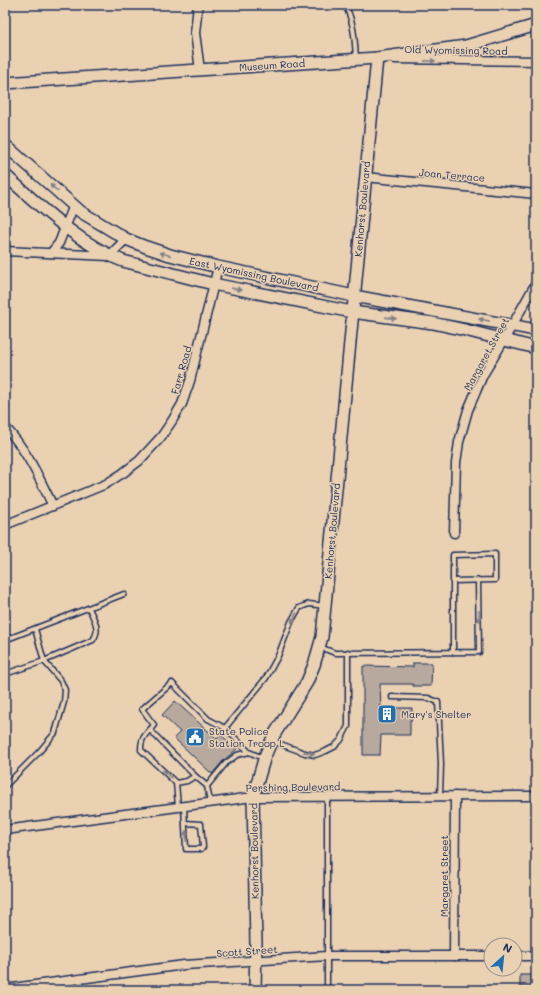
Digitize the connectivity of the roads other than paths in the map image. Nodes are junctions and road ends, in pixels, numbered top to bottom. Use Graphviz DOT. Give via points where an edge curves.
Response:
graph roads {
  1 [pos="198,5"];
  2 [pos="345,5"];
  3 [pos="536,26"];
  4 [pos="377,58"];
  5 [pos="356,60"];
  6 [pos="536,61"];
  7 [pos="200,70"];
  8 [pos="5,83"];
  9 [pos="5,145"];
  10 [pos="5,175"];
  11 [pos="365,177"];
  12 [pos="536,194"];
  13 [pos="74,205"];
  14 [pos="66,226"];
  15 [pos="126,239"];
  16 [pos="5,251"];
  17 [pos="51,253"];
  18 [pos="109,256"];
  19 [pos="218,267"];
  20 [pos="536,283"];
  21 [pos="213,284"];
  22 [pos="354,296"];
  23 [pos="352,312"];
  24 [pos="512,325"];
  25 [pos="536,330"];
  26 [pos="504,340"];
  27 [pos="536,348"];
  28 [pos="5,427"];
  29 [pos="53,506"];
  30 [pos="5,525"];
  31 [pos="454,533"];
  32 [pos="453,581"];
  33 [pos="478,581"];
  34 [pos="124,594"];
  35 [pos="325,606"];
  36 [pos="89,608"];
  37 [pos="35,629"];
  38 [pos="5,640"];
  39 [pos="320,647"];
  40 [pos="348,652"];
  41 [pos="453,652"];
  42 [pos="44,661"];
  43 [pos="5,674"];
  44 [pos="392,697"];
  45 [pos="225,728"];
  46 [pos="150,730"];
  47 [pos="272,740"];
  48 [pos="249,752"];
  49 [pos="264,759"];
  50 [pos="195,776"];
  51 [pos="176,783"];
  52 [pos="5,786"];
  53 [pos="207,786"];
  54 [pos="440,796"];
  55 [pos="455,796"];
  56 [pos="536,796"];
  57 [pos="253,797"];
  58 [pos="327,797"];
  59 [pos="210,802"];
  60 [pos="181,806"];
  61 [pos="185,823"];
  62 [pos="5,830"];
  63 [pos="327,956"];
  64 [pos="454,956"];
  65 [pos="483,956"];
  66 [pos="523,956"];
  67 [pos="536,956"];
  68 [pos="256,960"];
  69 [pos="327,987"];
  70 [pos="5,989"];
  71 [pos="255,990"];
  1 -- 7 [label="street" via="195,33"];
  2 -- 5 [label="lane" via="354,35"];
  3 -- 4 [label="street, Museum Road" via="466,46"];
  4 -- 5 [label="street, Museum Road"];
  4 -- 6 [label="street, Old Wyomissing Road, one-way" via="427,61"];
  4 -- 11 [label="street, Kenhorst Boulevard"];
  5 -- 7 [label="street, Museum Road"];
  7 -- 8 [label="street, Museum Road"];
  13 -- 9 [label="street, East Wyomissing Boulevard, one-way"];
  10 -- 14 [label="street, East Wyomissing Boulevard"];
  11 -- 12 [label="street, Joan Terrace"];
  11 -- 22 [label="street, Kenhorst Boulevard"];
  13 -- 14 [label="street"];
  13 -- 15 [label="street, East Wyomissing Boulevard"];
  14 -- 17 [label="street" via="59,244"];
  14 -- 18 [label="street, East Wyomissing Boulevard"];
  15 -- 18 [label="street"];
  19 -- 15 [label="street, East Wyomissing Boulevard, one-way" via="170,255"];
  16 -- 17 [label="street"];
  17 -- 18 [label="street"];
  18 -- 21 [label="street, East Wyomissing Boulevard"];
  19 -- 21 [label="street, Farr Road"];
  19 -- 22 [label="street, East Wyomissing Boulevard"];
  20 -- 24 [label="street, Margaret Street"];
  21 -- 23 [label="street, East Wyomissing Boulevard, one-way"];
  21 -- 29 [label="street, Farr Road" via="190,381 182,404 161,437 144,457 124,473 106,484"];
  22 -- 23 [label="street, Kenhorst Boulevard"];
  24 -- 22 [label="street, East Wyomissing Boulevard, one-way"];
  23 -- 26 [label="street, East Wyomissing Boulevard, one-way" via="433,323"];
  23 -- 35 [label="street, Kenhorst Boulevard"];
  24 -- 25 [label="street, East Wyomissing Boulevard"];
  24 -- 26 [label="street, Margaret Street"];
  26 -- 27 [label="street, East Wyomissing Boulevard"];
  26 -- 31 [label="street, Margaret Street" via="483,374 462,428 456,464"];
  28 -- 29 [label="street" via="28,457"];
  29 -- 30 [label="street, Farr Road"];
  32 -- 33 [label="lane"];
  32 -- 33 [label="lane" via="453,555 495,554 495,580"];
  32 -- 41 [label="lane"];
  33 -- 41 [label="lane, one-way" via="479,652"];
  34 -- 36 [label="lane"];
  35 -- 39 [label="street, Kenhorst Boulevard"];
  35 -- 45 [label="lane, one-way" via="309,604 299,608 266,678"];
  36 -- 37 [label="lane"];
  36 -- 42 [label="lane" via="97,628 93,640"];
  37 -- 38 [label="lane"];
  37 -- 42 [label="lane"];
  39 -- 40 [label="lane" via="335,653"];
  39 -- 47 [label="street, Kenhorst Boulevard" via="307,682"];
  40 -- 41 [label="lane"];
  47 -- 40 [label="lane, one-way" via="305,753 315,754 334,747 341,740 348,726"];
  42 -- 43 [label="lane"];
  42 -- 52 [label="lane" via="61,681 65,690 57,727 39,752"];
  44 -- 54 [label="lane" via="428,698 438,702"];
  45 -- 46 [label="lane" via="208,719 172,683 142,709 154,725"];
  45 -- 48 [label="lane"];
  46 -- 50 [label="lane"];
  51 -- 46 [label="lane, one-way" via="141,750 141,742"];
  47 -- 49 [label="street, Kenhorst Boulevard"];
  48 -- 49 [label="lane"];
  48 -- 53 [label="lane" via="231,759"];
  49 -- 57 [label="street, Kenhorst Boulevard"];
  50 -- 51 [label="lane"];
  50 -- 53 [label="lane"];
  51 -- 60 [label="lane"];
  53 -- 59 [label="lane"];
  54 -- 55 [label="street, Pershing Boulevard"];
  54 -- 58 [label="street, Pershing Boulevard"];
  55 -- 56 [label="street, Pershing Boulevard"];
  55 -- 64 [label="street, Margaret Street"];
  57 -- 58 [label="street, Pershing Boulevard"];
  57 -- 59 [label="street, Pershing Boulevard"];
  57 -- 68 [label="street, Kenhorst Boulevard"];
  58 -- 63 [label="lane"];
  59 -- 60 [label="street, Pershing Boulevard"];
  60 -- 61 [label="lane"];
  60 -- 62 [label="street, Pershing Boulevard"];
  61 -- 61 [label="lane, one-way" via="200,823 204,847 186,849"];
  63 -- 64 [label="street, Scott Street"];
  63 -- 68 [label="street, Scott Street"];
  63 -- 69 [label="lane"];
  64 -- 65 [label="street, Scott Street"];
  66 -- 67 [label="street"];
  68 -- 70 [label="street, Scott Street" via="184,965"];
  68 -- 71 [label="street, Kenhorst Boulevard"];
}
